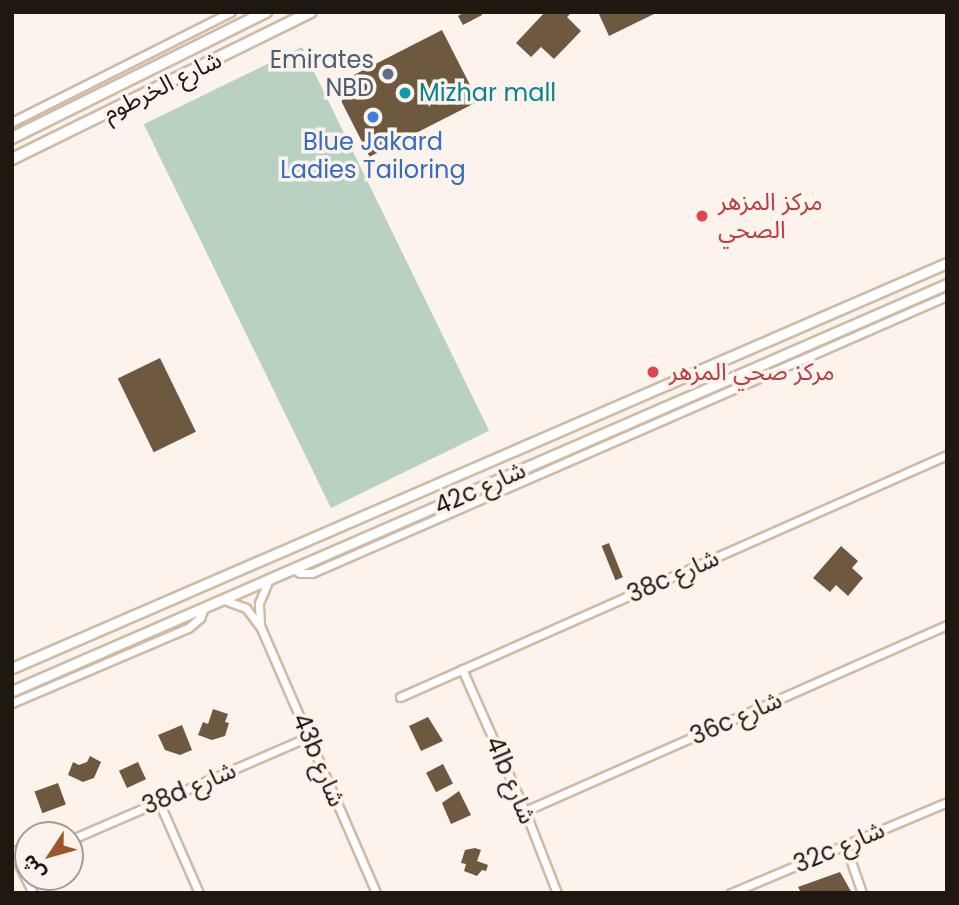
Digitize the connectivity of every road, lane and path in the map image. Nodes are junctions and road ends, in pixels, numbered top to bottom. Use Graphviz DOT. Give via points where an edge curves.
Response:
graph roads {
  1 [pos="230,12"];
  2 [pos="267,12"];
  3 [pos="311,12"];
  4 [pos="12,122"];
  5 [pos="12,138"];
  6 [pos="12,159"];
  7 [pos="947,263"];
  8 [pos="947,284"];
  9 [pos="947,296"];
  10 [pos="947,455"];
  11 [pos="293,569"];
  12 [pos="269,580"];
  13 [pos="224,600"];
  14 [pos="204,608"];
  15 [pos="947,625"];
  16 [pos="261,628"];
  17 [pos="12,668"];
  18 [pos="463,669"];
  19 [pos="12,691"];
  20 [pos="400,697"];
  21 [pos="12,704"];
  22 [pos="309,737"];
  23 [pos="159,802"];
  24 [pos="947,802"];
  25 [pos="525,811"];
  26 [pos="84,834"];
  27 [pos="845,844"];
  28 [pos="199,893"];
  29 [pos="376,893"];
  30 [pos="557,893"];
  31 [pos="731,893"];
  32 [pos="862,893"];
  1 -- 4 [label="street"];
  2 -- 5 [label="main road, شارع الخرطوم"];
  3 -- 6 [label="main road, شارع الخرطوم"];
  7 -- 17 [label="street, 42c شارع"];
  8 -- 11 [label="street, 42c شارع"];
  9 -- 11 [label="street" via="312,573"];
  10 -- 18 [label="street, 38c شارع"];
  11 -- 12 [label="street, 42c شارع"];
  12 -- 13 [label="street, 42c شارع"];
  12 -- 16 [label="street, 43b شارع" via="259,603"];
  13 -- 14 [label="street, 42c شارع"];
  13 -- 16 [label="street, 43b شارع" via="246,608"];
  14 -- 19 [label="street, 42c شارع"];
  14 -- 21 [label="street" via="188,628"];
  15 -- 25 [label="street, 36c شارع"];
  16 -- 22 [label="street, 43b شارع"];
  18 -- 20 [label="street, 38c شارع"];
  18 -- 25 [label="street, 41b شارع"];
  22 -- 23 [label="street, 38d شارع"];
  22 -- 29 [label="street, 43b شارع"];
  23 -- 26 [label="street, 38d شارع"];
  23 -- 28 [label="street"];
  24 -- 27 [label="street, 32c شارع"];
  25 -- 30 [label="street, 41b شارع"];
  27 -- 31 [label="street, 32c شارع"];
  27 -- 32 [label="street"];
}
